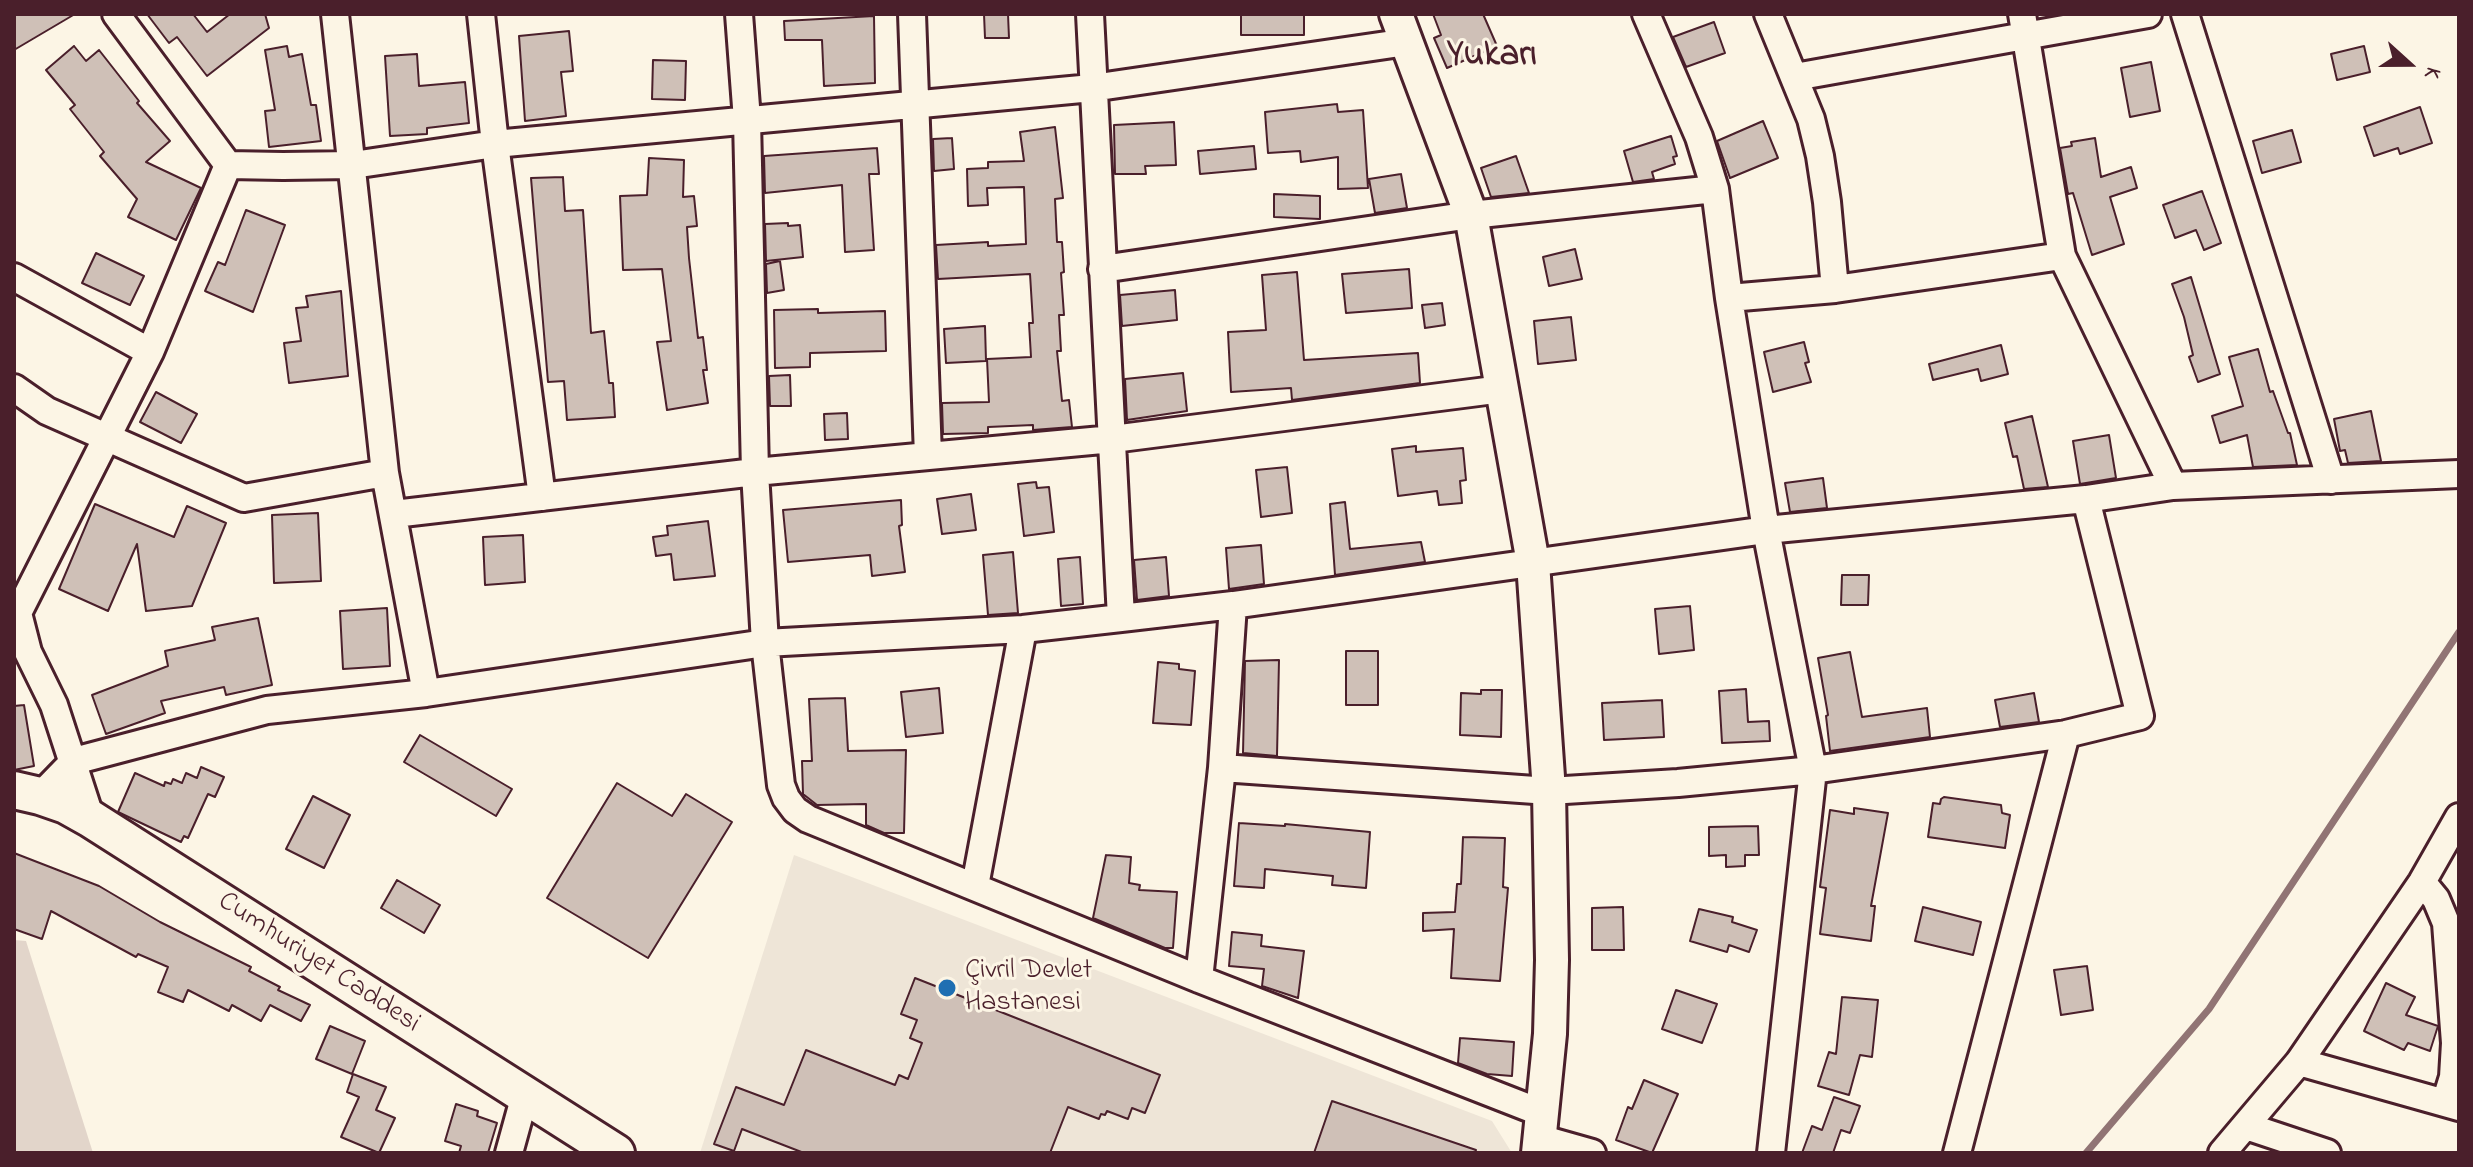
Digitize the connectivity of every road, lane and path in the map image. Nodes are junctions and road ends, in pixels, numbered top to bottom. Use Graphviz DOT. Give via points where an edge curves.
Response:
graph roads {
  1 [pos="116,14"];
  2 [pos="335,14"];
  3 [pos="481,14"];
  4 [pos="739,14"];
  5 [pos="912,14"];
  6 [pos="1090,14"];
  7 [pos="1646,14"];
  8 [pos="1768,14"];
  9 [pos="2148,14"];
  10 [pos="2185,14"];
  11 [pos="2025,24"];
  12 [pos="1401,28"];
  13 [pos="1795,77"];
  14 [pos="1092,88"];
  15 [pos="915,105"];
  16 [pos="747,120"];
  17 [pos="495,144"];
  18 [pos="228,165"];
  19 [pos="353,165"];
  20 [pos="1715,189"];
  21 [pos="1471,215"];
  22 [pos="2062,256"];
  23 [pos="1102,269"];
  24 [pos="14,277"];
  25 [pos="1835,289"];
  26 [pos="1729,298"];
  27 [pos="150,352"];
  28 [pos="14,388"];
  29 [pos="1502,389"];
  30 [pos="108,439"];
  31 [pos="1113,439"];
  32 [pos="928,456"];
  33 [pos="755,472"];
  34 [pos="385,473"];
  35 [pos="2459,474"];
  36 [pos="2331,480"];
  37 [pos="2173,486"];
  38 [pos="542,497"];
  39 [pos="2086,499"];
  40 [pos="394,514"];
  41 [pos="1766,530"];
  42 [pos="1533,563"];
  43 [pos="1233,605"];
  44 [pos="16,612"];
  45 [pos="1121,618"];
  46 [pos="1023,629"];
  47 [pos="765,643"];
  48 [pos="426,693"];
  49 [pos="2066,734"];
  50 [pos="74,761"];
  51 [pos="1222,768"];
  52 [pos="1813,770"];
  53 [pos="1549,791"];
  54 [pos="27,793"];
  55 [pos="2459,817"];
  56 [pos="91,819"];
  57 [pos="2422,882"];
  58 [pos="975,886"];
  59 [pos="1199,979"];
  60 [pos="2299,1062"];
  61 [pos="525,1095"];
  62 [pos="2452,1105"];
  63 [pos="2246,1126"];
  64 [pos="1540,1135"];
  65 [pos="509,1153"];
  66 [pos="616,1153"];
  67 [pos="1592,1153"];
  68 [pos="1771,1153"];
  69 [pos="1957,1153"];
  70 [pos="2222,1153"];
  71 [pos="2327,1153"];
  1 -- 18 [label="street"];
  2 -- 19 [label="street"];
  3 -- 17 [label="street"];
  4 -- 16 [label="street"];
  5 -- 15 [label="street"];
  6 -- 14 [label="street"];
  7 -- 20 [label="street" via="1699,137"];
  8 -- 13 [label="street"];
  9 -- 11 [label="street"];
  10 -- 36 [label="street"];
  11 -- 13 [label="street"];
  11 -- 22 [label="street"];
  12 -- 14 [label="street"];
  12 -- 21 [label="street"];
  13 -- 25 [label="street" via="1820,156"];
  14 -- 15 [label="street"];
  14 -- 23 [label="street"];
  15 -- 16 [label="street"];
  15 -- 32 [label="street"];
  16 -- 17 [label="street"];
  16 -- 33 [label="street"];
  17 -- 19 [label="street"];
  17 -- 38 [label="street"];
  18 -- 19 [label="street"];
  18 -- 27 [label="street"];
  19 -- 34 [label="street"];
  20 -- 21 [label="street"];
  20 -- 26 [label="street"];
  21 -- 23 [label="street"];
  21 -- 29 [label="street"];
  22 -- 25 [label="street"];
  22 -- 37 [label="street"];
  23 -- 31 [label="street"];
  24 -- 27 [label="street"];
  25 -- 26 [label="street"];
  26 -- 41 [label="street"];
  27 -- 30 [label="street"];
  28 -- 30 [label="street" via="47,411"];
  29 -- 31 [label="street"];
  29 -- 42 [label="street"];
  30 -- 34 [label="street" via="244,498"];
  30 -- 44 [label="street"];
  31 -- 32 [label="street"];
  31 -- 45 [label="street"];
  32 -- 33 [label="street"];
  33 -- 38 [label="street"];
  33 -- 47 [label="street"];
  34 -- 40 [label="street"];
  35 -- 36 [label="street"];
  36 -- 37 [label="street"];
  37 -- 39 [label="street"];
  38 -- 40 [label="street"];
  39 -- 41 [label="street"];
  39 -- 49 [label="street" via="2140,716"];
  40 -- 48 [label="street"];
  41 -- 42 [label="street"];
  41 -- 52 [label="street"];
  42 -- 43 [label="street"];
  42 -- 53 [label="street"];
  43 -- 45 [label="street"];
  43 -- 51 [label="street"];
  44 -- 50 [label="street"];
  45 -- 46 [label="street"];
  46 -- 47 [label="street"];
  46 -- 58 [label="street"];
  47 -- 48 [label="street"];
  47 -- 58 [label="street" via="781,785 795,810"];
  48 -- 50 [label="street" via="267,710"];
  49 -- 52 [label="street"];
  49 -- 69 [label="street"];
  50 -- 54 [label="street"];
  50 -- 56 [label="street"];
  51 -- 53 [label="street"];
  51 -- 59 [label="street"];
  52 -- 53 [label="street"];
  52 -- 68 [label="street"];
  53 -- 64 [label="street" via="1552,960"];
  54 -- 56 [label="main road, Cumhuriyet Caddesi"];
  55 -- 57 [label="street"];
  56 -- 61 [label="main road, Cumhuriyet Caddesi"];
  57 -- 60 [label="street"];
  57 -- 62 [label="street" via="2446,923 2455,1043"];
  58 -- 59 [label="street"];
  59 -- 64 [label="street"];
  60 -- 62 [label="street"];
  60 -- 63 [label="street"];
  61 -- 65 [label="street"];
  61 -- 66 [label="main road, Cumhuriyet Caddesi"];
  63 -- 70 [label="street"];
  63 -- 71 [label="street"];
  64 -- 67 [label="street"];
}
